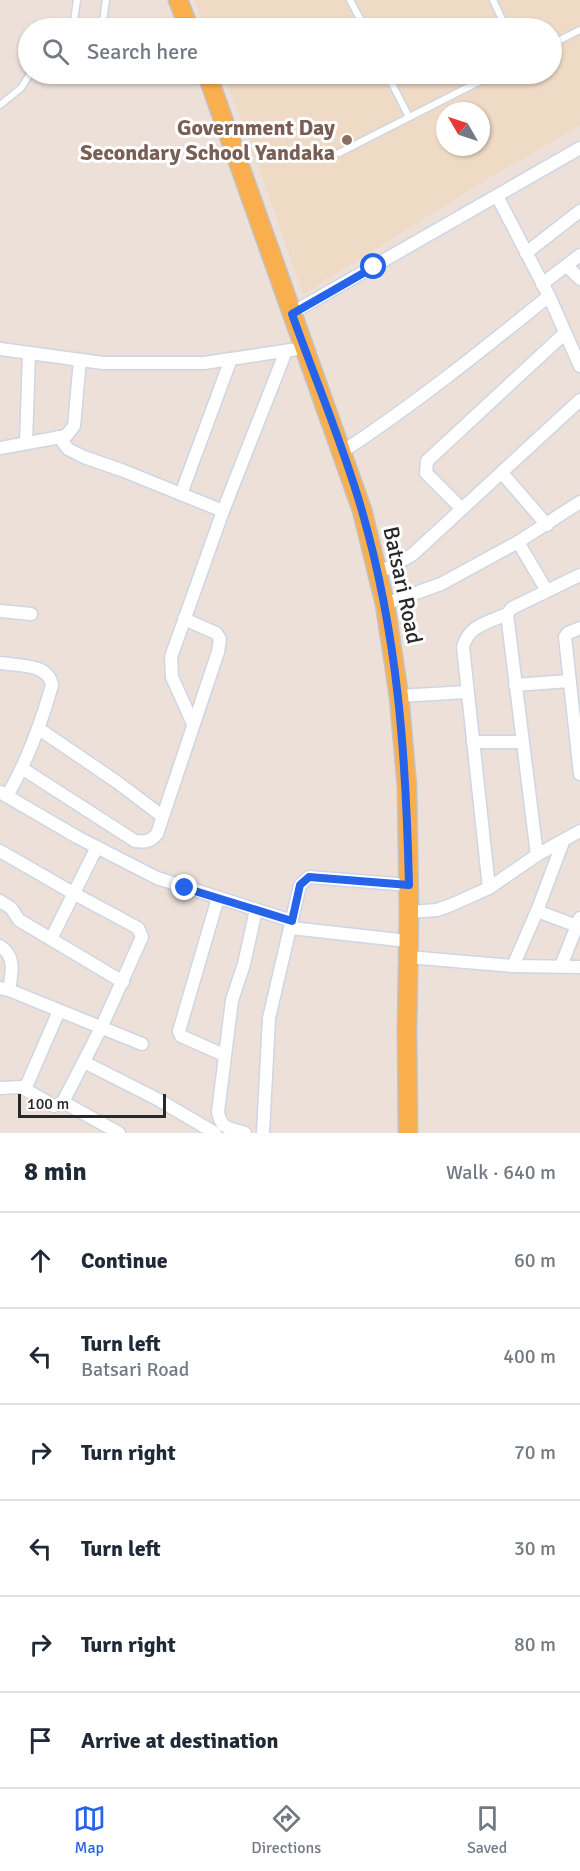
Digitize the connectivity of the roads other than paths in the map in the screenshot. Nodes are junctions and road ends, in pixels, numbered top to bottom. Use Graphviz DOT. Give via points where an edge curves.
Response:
graph roads {
  1 [pos="77,0"];
  2 [pos="106,0"];
  3 [pos="178,0"];
  4 [pos="350,0"];
  5 [pos="493,0"];
  6 [pos="74,18"];
  7 [pos="103,18"];
  8 [pos="185,18"];
  9 [pos="360,18"];
  10 [pos="501,18"];
  11 [pos="580,30"];
  12 [pos="562,39"];
  13 [pos="24,84"];
  14 [pos="211,84"];
  15 [pos="392,84"];
  16 [pos="474,84"];
  17 [pos="0,105"];
  18 [pos="409,117"];
  19 [pos="580,148"];
  20 [pos="339,153"];
  21 [pos="497,196"];
  22 [pos="580,211"];
  23 [pos="526,253"];
  24 [pos="580,255"];
  25 [pos="567,266"];
  26 [pos="580,279"];
  27 [pos="542,284"];
  28 [pos="549,296"];
  29 [pos="292,314"];
  30 [pos="565,333"];
  31 [pos="295,349"];
  32 [pos="0,350"];
  33 [pos="28,353"];
  34 [pos="231,359"];
  35 [pos="80,360"];
  36 [pos="580,366"];
  37 [pos="580,400"];
  38 [pos="59,437"];
  39 [pos="26,443"];
  40 [pos="0,448"];
  41 [pos="342,452"];
  42 [pos="502,473"];
  43 [pos="181,494"];
  44 [pos="580,502"];
  45 [pos="462,509"];
  46 [pos="223,511"];
  47 [pos="547,525"];
  48 [pos="518,542"];
  49 [pos="378,573"];
  50 [pos="580,574"];
  51 [pos="547,591"];
  52 [pos="385,604"];
  53 [pos="0,611"];
  54 [pos="31,614"];
  55 [pos="507,614"];
  56 [pos="184,619"];
  57 [pos="580,628"];
  58 [pos="0,663"];
  59 [pos="569,681"];
  60 [pos="515,685"];
  61 [pos="468,692"];
  62 [pos="399,696"];
  63 [pos="193,724"];
  64 [pos="39,729"];
  65 [pos="473,742"];
  66 [pos="522,742"];
  67 [pos="23,769"];
  68 [pos="580,774"];
  69 [pos="4,794"];
  70 [pos="162,816"];
  71 [pos="573,838"];
  72 [pos="97,847"];
  73 [pos="0,851"];
  74 [pos="537,855"];
  75 [pos="409,885"];
  76 [pos="489,888"];
  77 [pos="73,893"];
  78 [pos="218,898"];
  79 [pos="0,901"];
  80 [pos="256,910"];
  81 [pos="537,911"];
  82 [pos="409,912"];
  83 [pos="578,922"];
  84 [pos="292,924"];
  85 [pos="51,939"];
  86 [pos="0,946"];
  87 [pos="408,949"];
  88 [pos="513,966"];
  89 [pos="561,966"];
  90 [pos="580,966"];
  91 [pos="123,982"];
  92 [pos="5,989"];
  93 [pos="59,1011"];
  94 [pos="101,1028"];
  95 [pos="142,1044"];
  96 [pos="224,1055"];
  97 [pos="84,1062"];
  98 [pos="0,1088"];
  99 [pos="25,1089"];
  100 [pos="63,1102"];
  101 [pos="112,1131"];
  102 [pos="237,1132"];
  103 [pos="214,1133"];
  104 [pos="262,1133"];
  105 [pos="408,1133"];
  1 -- 6 [label="lane"];
  2 -- 7 [label="lane"];
  3 -- 8 [label="main road"];
  4 -- 9 [label="lane"];
  5 -- 10 [label="lane"];
  11 -- 12 [label="lane"];
  13 -- 17 [label="lane"];
  14 -- 29 [label="main road, Batsari Road"];
  15 -- 18 [label="lane"];
  16 -- 18 [label="lane"];
  18 -- 20 [label="lane"];
  19 -- 21 [label="street"];
  21 -- 23 [label="street"];
  21 -- 29 [label="street"];
  22 -- 23 [label="street"];
  23 -- 27 [label="street"];
  24 -- 25 [label="street"];
  25 -- 26 [label="street"];
  25 -- 27 [label="street"];
  27 -- 28 [label="street"];
  28 -- 30 [label="street"];
  28 -- 41 [label="street" via="450,376"];
  29 -- 31 [label="main road, Batsari Road"];
  30 -- 36 [label="street"];
  30 -- 45 [label="street" via="427,461 426,473"];
  31 -- 34 [label="street"];
  31 -- 41 [label="main road, Batsari Road"];
  31 -- 46 [label="street"];
  32 -- 33 [label="street"];
  33 -- 35 [label="street"];
  33 -- 39 [label="street"];
  34 -- 35 [label="street" via="204,363"];
  34 -- 43 [label="street"];
  35 -- 38 [label="street" via="74,426 66,436"];
  37 -- 42 [label="street"];
  38 -- 39 [label="street"];
  38 -- 43 [label="street" via="68,450"];
  39 -- 40 [label="street"];
  41 -- 49 [label="main road, Batsari Road"];
  42 -- 45 [label="street"];
  42 -- 47 [label="street"];
  43 -- 46 [label="street"];
  44 -- 47 [label="street"];
  45 -- 49 [label="street" via="412,555"];
  46 -- 56 [label="street"];
  47 -- 48 [label="street"];
  48 -- 51 [label="street"];
  48 -- 52 [label="street" via="441,584"];
  49 -- 52 [label="main road, Batsari Road"];
  50 -- 51 [label="street"];
  51 -- 55 [label="street"];
  52 -- 62 [label="main road, Batsari Road"];
  53 -- 54 [label="street"];
  55 -- 60 [label="street"];
  55 -- 61 [label="street" via="476,627 466,636 462,647"];
  56 -- 63 [label="street" via="171,657 172,677"];
  56 -- 63 [label="street" via="216,633 220,639"];
  57 -- 59 [label="street" via="565,637"];
  58 -- 64 [label="street" via="40,668 51,678"];
  59 -- 60 [label="street"];
  59 -- 68 [label="street"];
  60 -- 66 [label="street"];
  61 -- 62 [label="street"];
  61 -- 65 [label="street"];
  62 -- 75 [label="main road, Batsari Road" via="407,787"];
  63 -- 70 [label="street"];
  64 -- 67 [label="street"];
  64 -- 70 [label="street"];
  65 -- 66 [label="street"];
  65 -- 76 [label="street"];
  66 -- 74 [label="street"];
  67 -- 69 [label="street"];
  67 -- 70 [label="street" via="135,841 152,840"];
  69 -- 72 [label="street"];
  71 -- 74 [label="street"];
  71 -- 81 [label="street"];
  72 -- 77 [label="street"];
  72 -- 78 [label="street" via="162,880"];
  73 -- 77 [label="street"];
  74 -- 76 [label="street"];
  75 -- 82 [label="main road, Batsari Road"];
  75 -- 84 [label="street" via="309,877 300,885"];
  76 -- 82 [label="street" via="437,910"];
  77 -- 85 [label="street"];
  77 -- 91 [label="street" via="141,932"];
  78 -- 80 [label="street"];
  78 -- 96 [label="street" via="179,1031 181,1036"];
  79 -- 85 [label="street" via="19,920"];
  80 -- 84 [label="street"];
  80 -- 96 [label="street" via="232,1000"];
  81 -- 83 [label="street"];
  81 -- 88 [label="street"];
  82 -- 87 [label="main road, Batsari Road"];
  83 -- 89 [label="street"];
  84 -- 87 [label="street"];
  84 -- 104 [label="street" via="269,1018"];
  85 -- 91 [label="street"];
  86 -- 92 [label="street" via="8,951 12,963"];
  87 -- 88 [label="street"];
  87 -- 105 [label="main road, Batsari Road"];
  88 -- 89 [label="street"];
  89 -- 90 [label="street"];
  91 -- 94 [label="street"];
  92 -- 93 [label="street"];
  93 -- 94 [label="street"];
  93 -- 99 [label="street"];
  94 -- 95 [label="street"];
  94 -- 97 [label="street"];
  96 -- 102 [label="street" via="219,1120 224,1127"];
  97 -- 100 [label="street"];
  97 -- 103 [label="street"];
  98 -- 99 [label="street"];
  99 -- 100 [label="street" via="54,1106"];
  100 -- 101 [label="street"];
}
